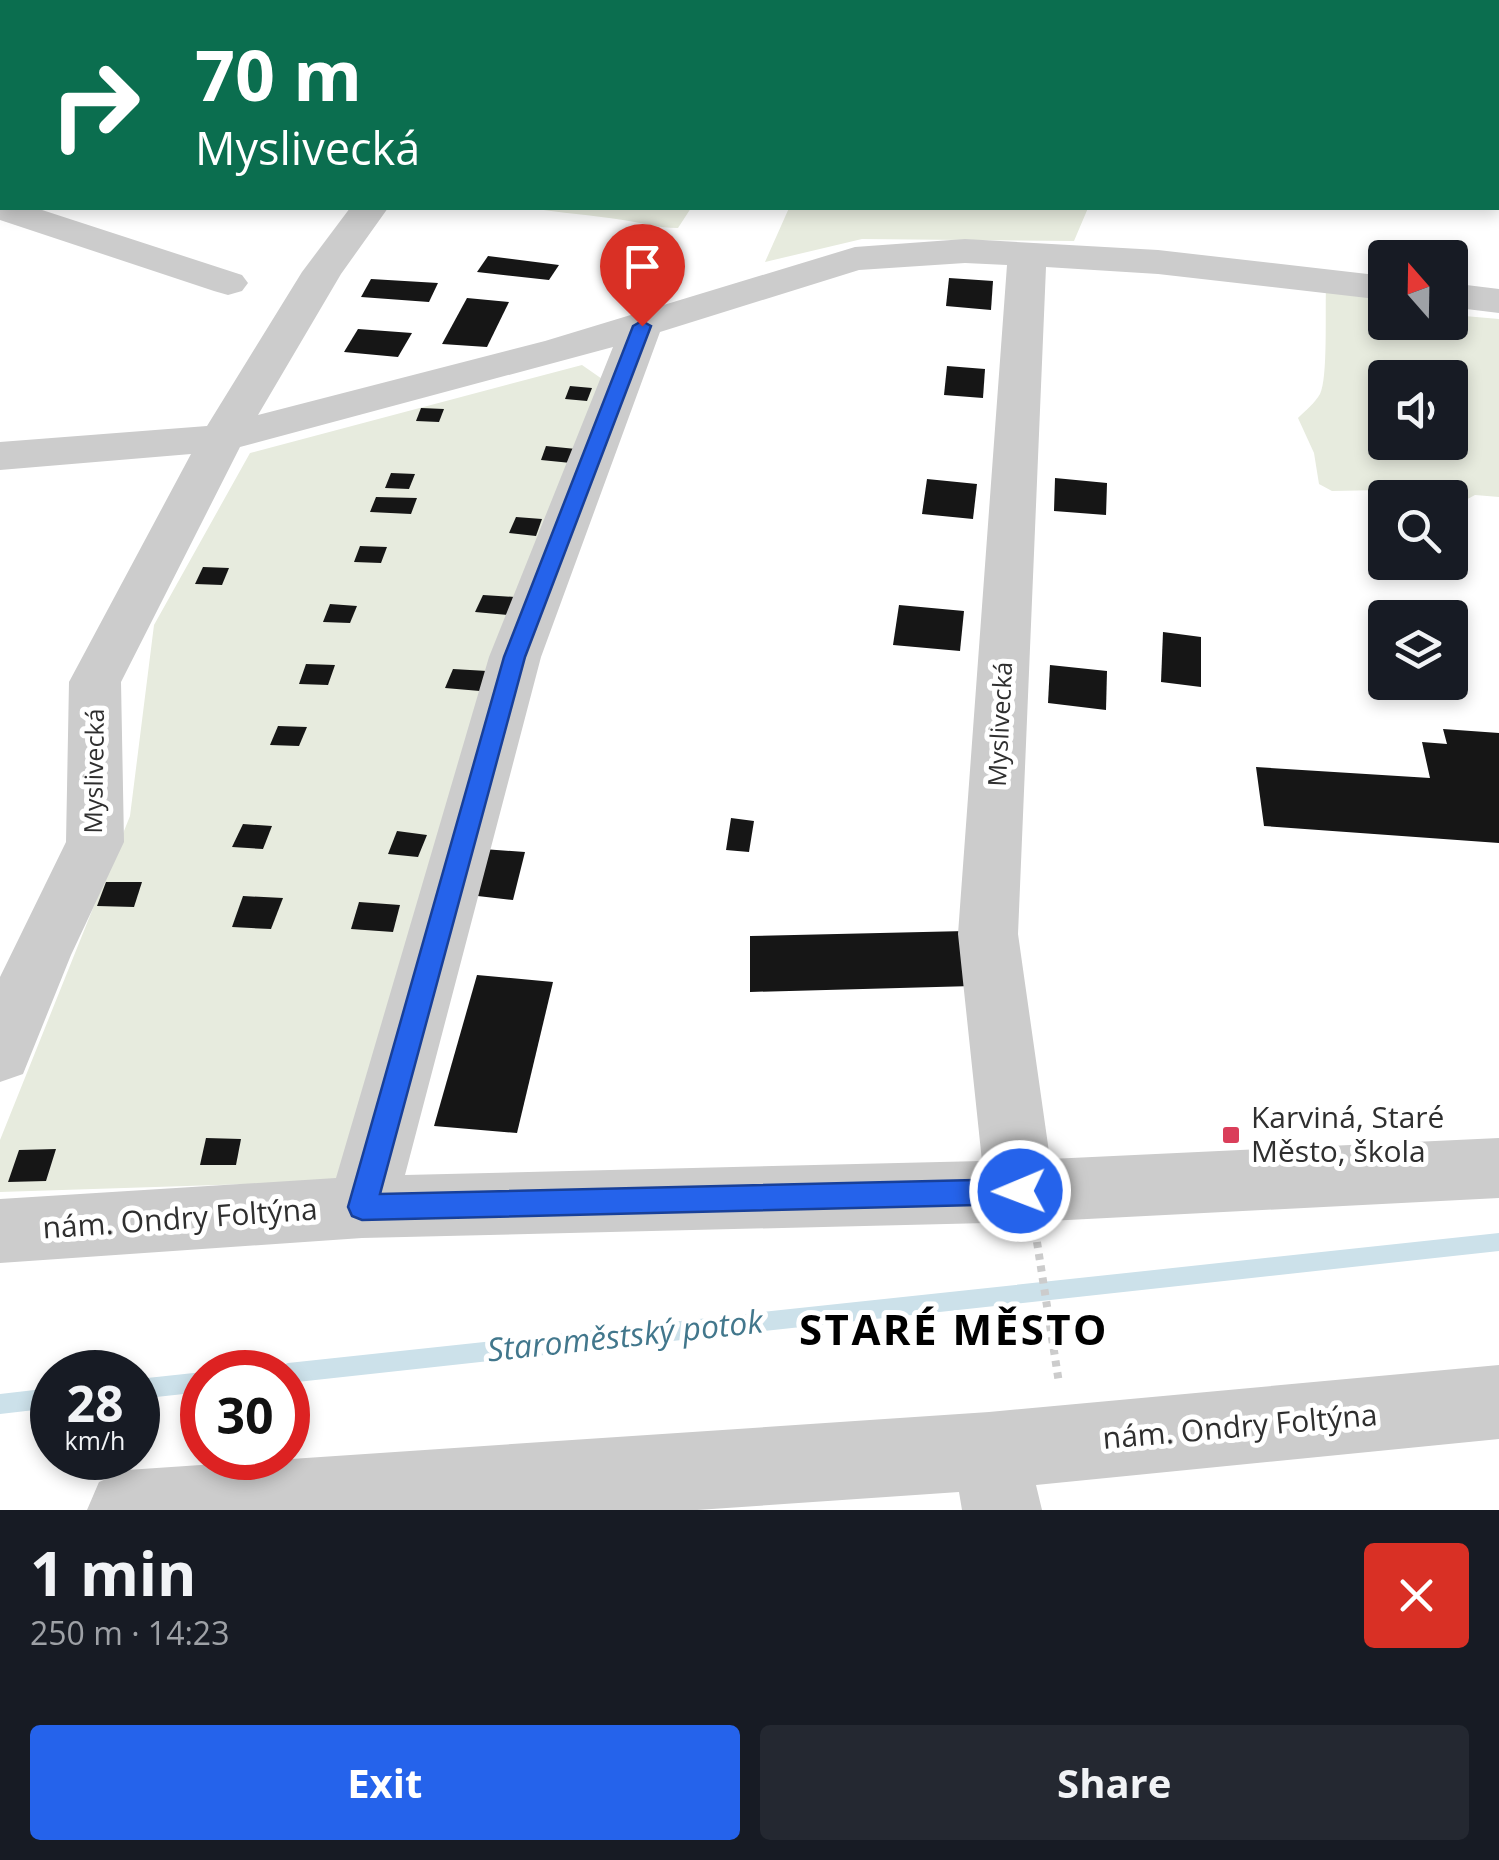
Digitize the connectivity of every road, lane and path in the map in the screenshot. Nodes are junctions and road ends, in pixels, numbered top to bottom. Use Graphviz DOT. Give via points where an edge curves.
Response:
graph roads {
  1 [pos="6,210"];
  2 [pos="368,210"];
  3 [pos="1027,256"];
  4 [pos="228,282"];
  5 [pos="1368,286"];
  6 [pos="1468,297"];
  7 [pos="1499,301"];
  8 [pos="642,326"];
  9 [pos="222,438"];
  10 [pos="0,456"];
  11 [pos="0,1055"];
  12 [pos="1499,1168"];
  13 [pos="1020,1191"];
  14 [pos="362,1207"];
  15 [pos="0,1232"];
  16 [pos="1039,1256"];
  17 [pos="1496,1410"];
  18 [pos="1070,1443"];
  19 [pos="996,1480"];
  20 [pos="126,1510"];
  1 -- 4 [label="street"];
  2 -- 9 [label="street, Myslivecká" via="322,272"];
  3 -- 5 [label="street" via="1158,262"];
  3 -- 8 [label="street" via="964,251 855,259"];
  3 -- 13 [label="street, Myslivecká" via="988,934"];
  6 -- 7 [label="street"];
  8 -- 9 [label="street"];
  8 -- 14 [label="street" via="515,657"];
  9 -- 10 [label="street"];
  9 -- 11 [label="street, Myslivecká" via="96,682 95,842"];
  12 -- 13 [label="street, nám. Ondry Foltýna"];
  13 -- 14 [label="street, nám. Ondry Foltýna"];
  14 -- 15 [label="street, nám. Ondry Foltýna"];
  16 -- 18 [label="path"];
  17 -- 18 [label="street, nám. Ondry Foltýna"];
  18 -- 19 [label="street, nám. Ondry Foltýna"];
  19 -- 20 [label="street, nám. Ondry Foltýna"];
}
